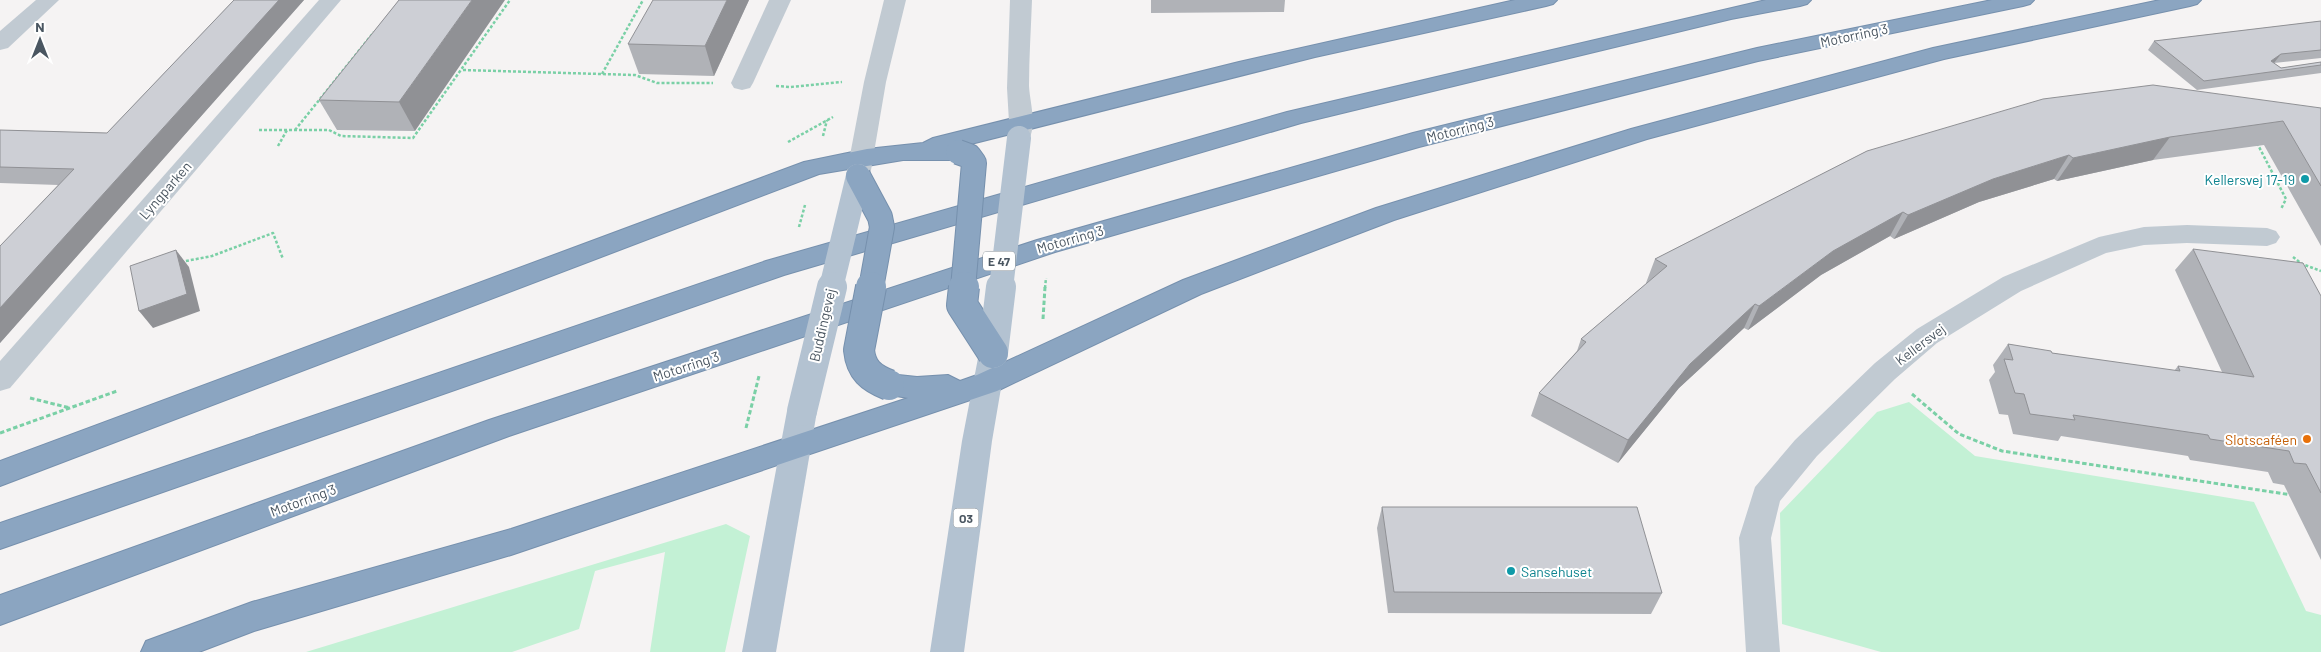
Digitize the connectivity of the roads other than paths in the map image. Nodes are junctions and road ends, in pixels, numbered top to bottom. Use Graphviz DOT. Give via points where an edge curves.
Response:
graph roads {
  1 [pos="48,0"];
  2 [pos="330,0"];
  3 [pos="780,0"];
  4 [pos="894,0"];
  5 [pos="1020,0"];
  6 [pos="1546,0"];
  7 [pos="1800,0"];
  8 [pos="2023,0"];
  9 [pos="2190,0"];
  10 [pos="0,43"];
  11 [pos="742,83"];
  12 [pos="1020,130"];
  13 [pos="913,151"];
  14 [pos="859,166"];
  15 [pos="2267,236"];
  16 [pos="993,353"];
  17 [pos="0,380"];
  18 [pos="987,384"];
  19 [pos="797,448"];
  20 [pos="0,474"];
  21 [pos="0,536"];
  22 [pos="0,610"];
  23 [pos="158,652"];
  24 [pos="759,652"];
  25 [pos="947,652"];
  26 [pos="1763,652"];
  1 -- 10 [label="street"];
  2 -- 17 [label="street, Lyngparken"];
  3 -- 11 [label="street"];
  4 -- 14 [label="street, Buddingevej"];
  5 -- 12 [label="street"];
  6 -- 12 [label="highway" via="1413,27"];
  7 -- 21 [label="highway" via="1731,13 1295,118 775,268"];
  8 -- 22 [label="highway, Motorring 3 / E 47" via="1748,57 1413,141 1046,246 499,428"];
  9 -- 18 [label="highway" via="1941,53 1639,134 1385,214 1192,287"];
  12 -- 13 [label="highway"];
  12 -- 16 [label="main road, O3, bridge"];
  13 -- 14 [label="highway"];
  13 -- 16 [label="highway, bridge" via="958,152 969,156 974,163 962,305"];
  14 -- 18 [label="highway, bridge" via="882,227 859,362 875,380 889,385 917,388"];
  14 -- 19 [label="main road, Buddingevej, bridge" via="802,411"];
  14 -- 20 [label="highway" via="813,168"];
  15 -- 26 [label="street, Kellersvej" via="2153,236 2099,246 2012,284 1926,336 1806,448 1766,496 1756,538"];
  16 -- 18 [label="main road, O3"];
  18 -- 19 [label="highway"];
  18 -- 25 [label="main road, O3"];
  19 -- 23 [label="highway" via="511,542 252,617"];
  19 -- 24 [label="main road, Buddingevej"];
}
